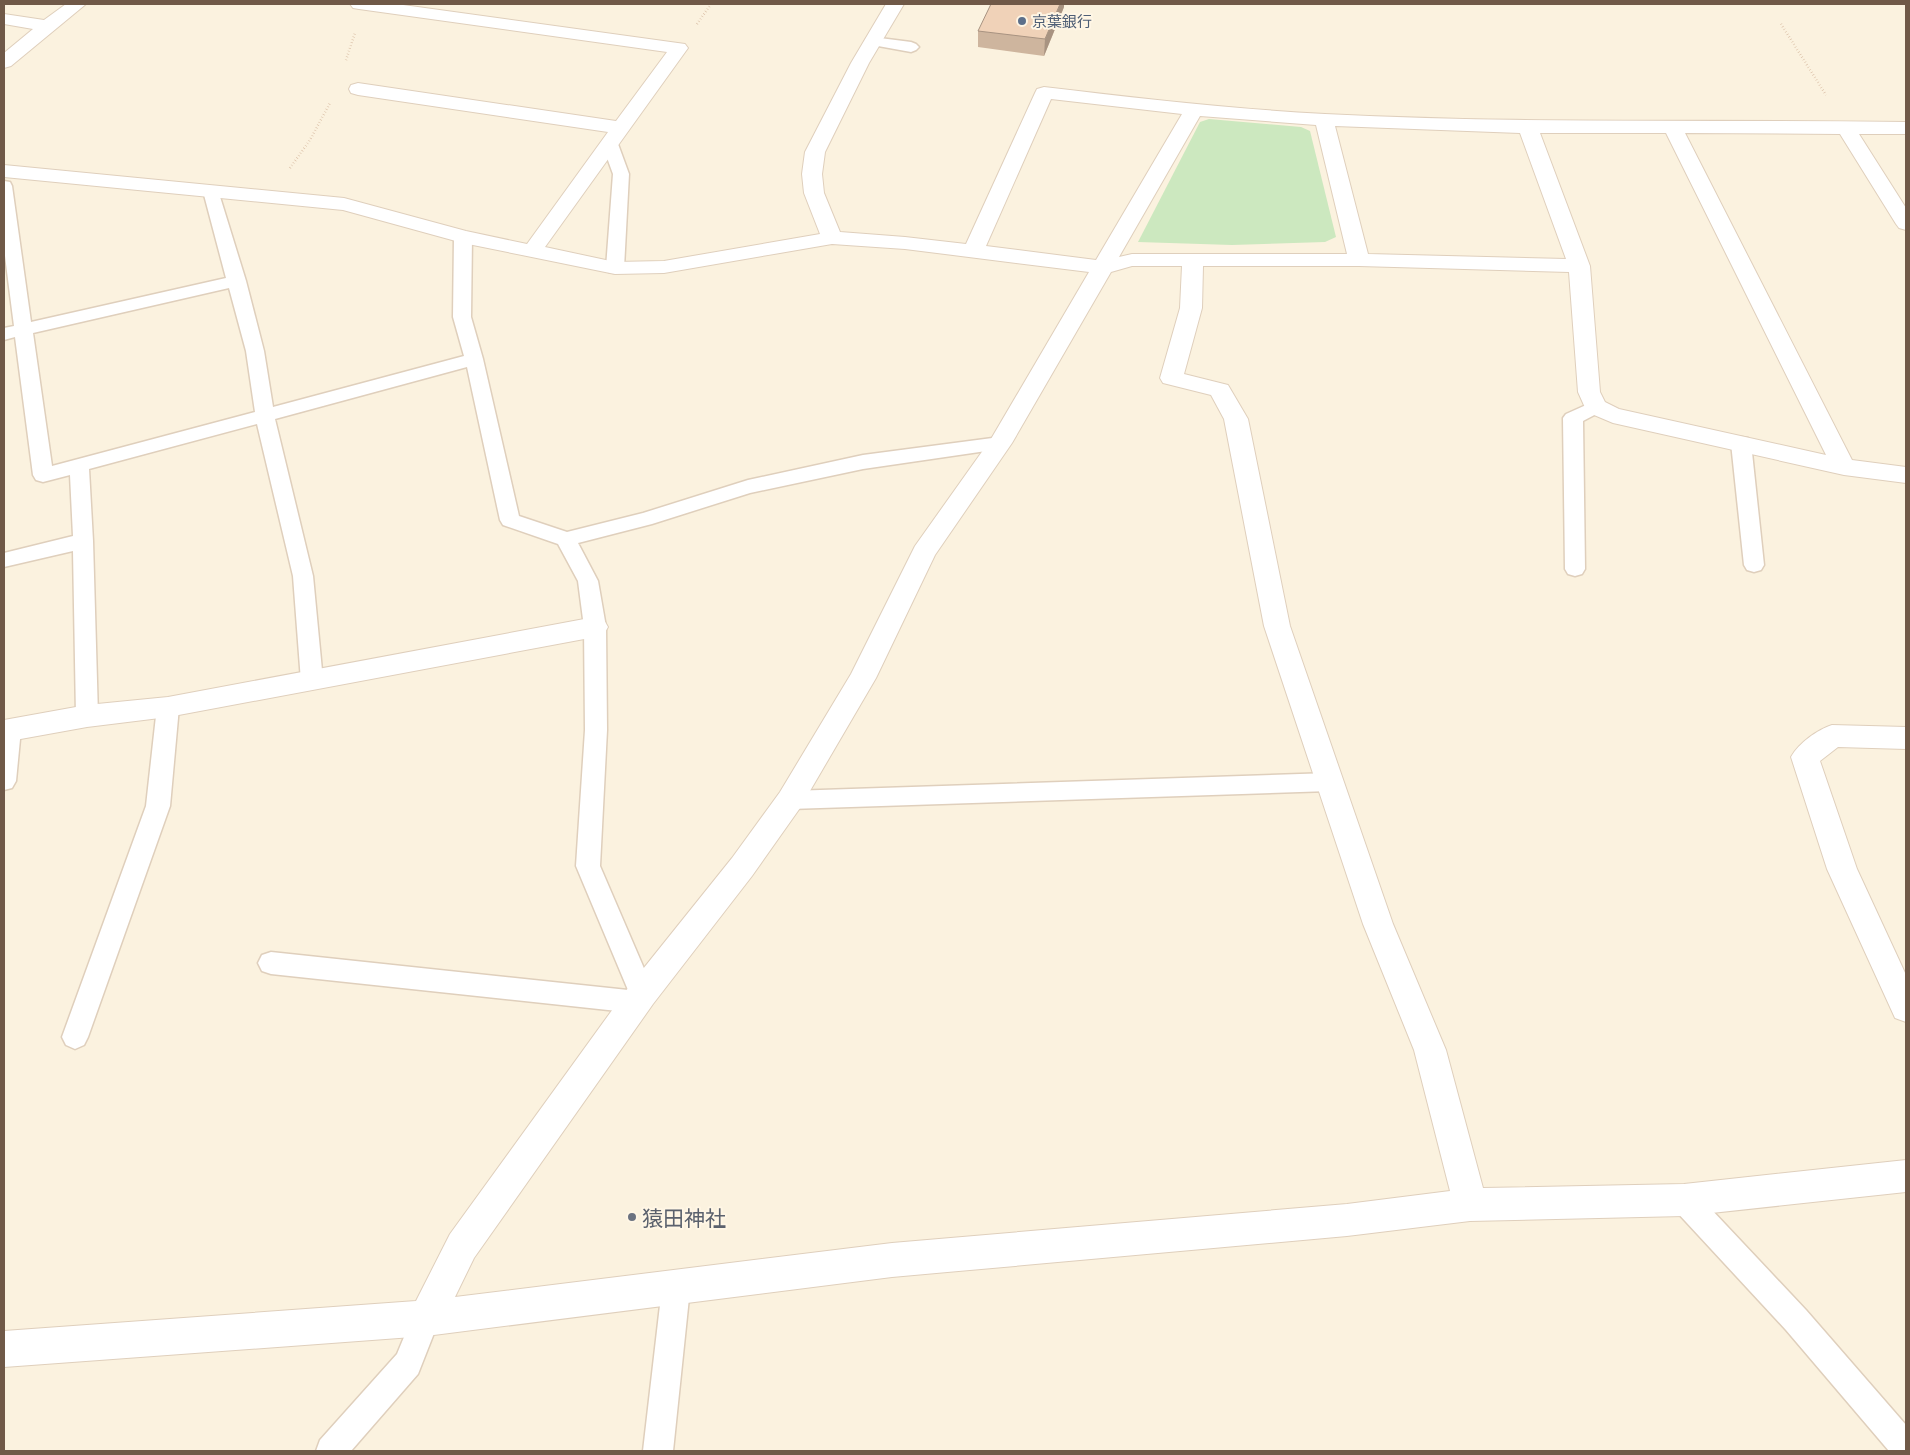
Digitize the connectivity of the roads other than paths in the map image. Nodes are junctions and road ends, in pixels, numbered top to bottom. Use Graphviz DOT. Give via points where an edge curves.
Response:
graph roads {
  1 [pos="77,4"];
  2 [pos="894,4"];
  3 [pos="371,5"];
  4 [pos="4,19"];
  5 [pos="48,26"];
  6 [pos="872,41"];
  7 [pos="911,47"];
  8 [pos="4,62"];
  9 [pos="358,89"];
  10 [pos="1194,110"];
  11 [pos="1324,120"];
  12 [pos="1528,127"];
  13 [pos="1672,128"];
  14 [pos="1846,128"];
  15 [pos="1906,128"];
  16 [pos="616,136"];
  17 [pos="4,171"];
  18 [pos="4,186"];
  19 [pos="211,191"];
  20 [pos="1906,224"];
  21 [pos="463,238"];
  22 [pos="832,238"];
  23 [pos="8,242"];
  24 [pos="532,251"];
  25 [pos="973,252"];
  26 [pos="1193,260"];
  27 [pos="1359,260"];
  28 [pos="1579,266"];
  29 [pos="1103,267"];
  30 [pos="615,268"];
  31 [pos="237,282"];
  32 [pos="23,329"];
  33 [pos="4,334"];
  34 [pos="474,360"];
  35 [pos="1595,407"];
  36 [pos="266,416"];
  37 [pos="1000,443"];
  38 [pos="1741,443"];
  39 [pos="79,466"];
  40 [pos="1844,467"];
  41 [pos="1906,476"];
  42 [pos="566,539"];
  43 [pos="83,541"];
  44 [pos="4,560"];
  45 [pos="1754,565"];
  46 [pos="1575,569"];
  47 [pos="595,627"];
  48 [pos="312,681"];
  49 [pos="168,707"];
  50 [pos="87,716"];
  51 [pos="7,730"];
  52 [pos="1906,738"];
  53 [pos="4,781"];
  54 [pos="1330,782"];
  55 [pos="790,800"];
  56 [pos="271,963"];
  57 [pos="639,998"];
  58 [pos="1906,1008"];
  59 [pos="75,1037"];
  60 [pos="1906,1176"];
  61 [pos="1684,1200"];
  62 [pos="1470,1205"];
  63 [pos="676,1288"];
  64 [pos="426,1318"];
  65 [pos="4,1350"];
  66 [pos="1906,1448"];
  67 [pos="331,1451"];
  68 [pos="658,1451"];
  1 -- 5 [label="street"];
  2 -- 6 [label="street"];
  3 -- 16 [label="street" via="680,48"];
  4 -- 5 [label="street"];
  5 -- 8 [label="street"];
  6 -- 7 [label="lane"];
  6 -- 22 [label="street" via="813,158 814,193"];
  9 -- 16 [label="street"];
  10 -- 11 [label="street"];
  10 -- 25 [label="street" via="1044,93"];
  10 -- 29 [label="street"];
  11 -- 12 [label="street"];
  11 -- 27 [label="street"];
  12 -- 13 [label="street"];
  12 -- 28 [label="street"];
  13 -- 14 [label="street"];
  13 -- 40 [label="street"];
  14 -- 15 [label="street"];
  14 -- 20 [label="street"];
  16 -- 24 [label="street"];
  16 -- 30 [label="lane" via="621,174"];
  17 -- 19 [label="street"];
  18 -- 23 [label="lane"];
  19 -- 21 [label="street" via="344,204"];
  19 -- 31 [label="lane"];
  21 -- 24 [label="street"];
  21 -- 34 [label="lane" via="462,317"];
  22 -- 25 [label="street"];
  22 -- 30 [label="street" via="664,267"];
  23 -- 32 [label="lane"];
  24 -- 30 [label="street"];
  25 -- 29 [label="street"];
  26 -- 27 [label="street"];
  26 -- 29 [label="street" via="1132,260"];
  26 -- 54 [label="street" via="1191,308 1171,378 1220,390 1236,419 1277,626"];
  27 -- 28 [label="street"];
  28 -- 35 [label="street" via="1588,392"];
  29 -- 37 [label="street"];
  31 -- 32 [label="lane"];
  31 -- 36 [label="lane" via="255,351"];
  32 -- 33 [label="lane"];
  32 -- 39 [label="lane" via="43,475"];
  34 -- 36 [label="lane"];
  34 -- 42 [label="lane" via="510,520"];
  35 -- 38 [label="street" via="1613,415"];
  35 -- 46 [label="lane" via="1573,418"];
  36 -- 39 [label="lane"];
  36 -- 48 [label="lane" via="303,576"];
  37 -- 42 [label="lane" via="863,462 758,485"];
  37 -- 55 [label="street" via="924,552 863,678"];
  38 -- 40 [label="street"];
  38 -- 45 [label="lane"];
  39 -- 43 [label="lane"];
  40 -- 41 [label="street"];
  42 -- 47 [label="lane" via="588,581"];
  43 -- 44 [label="lane"];
  43 -- 50 [label="lane"];
  47 -- 48 [label="street"];
  47 -- 57 [label="lane" via="596,730 588,866"];
  48 -- 49 [label="street"];
  49 -- 50 [label="street"];
  49 -- 59 [label="lane" via="158,806"];
  50 -- 51 [label="street"];
  51 -- 53 [label="lane"];
  52 -- 58 [label="street" via="1832,736 1805,757 1842,869"];
  54 -- 55 [label="lane"];
  54 -- 62 [label="street" via="1378,924 1430,1050"];
  55 -- 57 [label="street"];
  56 -- 57 [label="lane"];
  57 -- 64 [label="street" via="462,1246"];
  60 -- 61 [label="street"];
  61 -- 62 [label="street"];
  61 -- 66 [label="lane" via="1796,1320"];
  62 -- 63 [label="street" via="1347,1220 892,1260"];
  63 -- 64 [label="street"];
  63 -- 68 [label="lane"];
  64 -- 65 [label="street"];
  64 -- 67 [label="lane" via="408,1364"];
}
